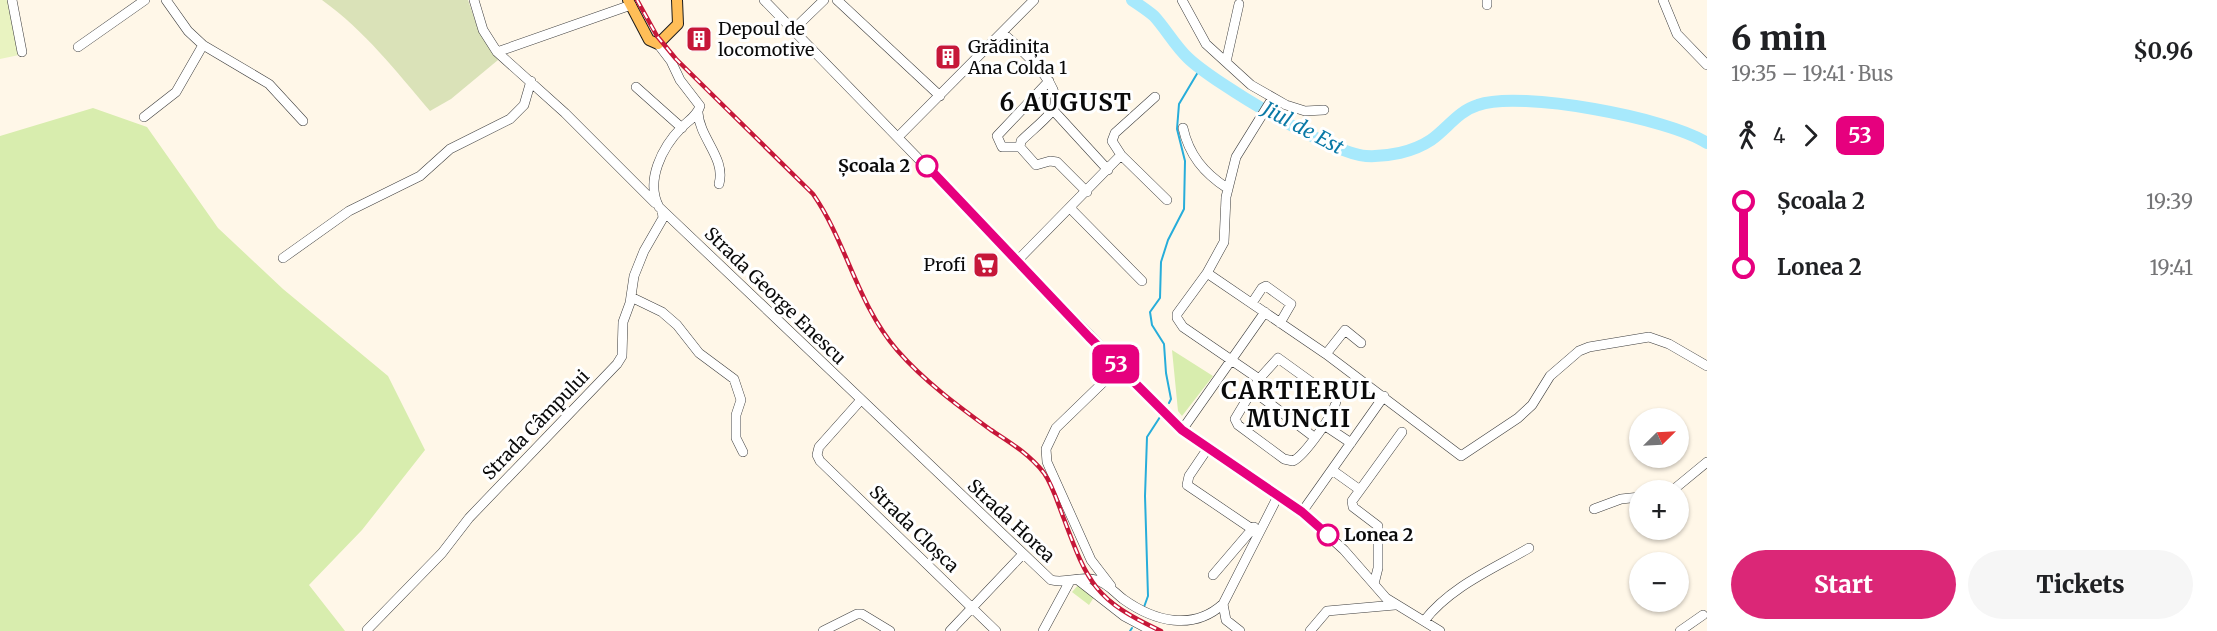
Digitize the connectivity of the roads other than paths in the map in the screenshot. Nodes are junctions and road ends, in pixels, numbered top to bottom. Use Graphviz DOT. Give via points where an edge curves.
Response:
graph roads {
  1 [pos="12,0"];
  2 [pos="145,0"];
  3 [pos="166,0"];
  4 [pos="474,0"];
  5 [pos="677,0"];
  6 [pos="764,0"];
  7 [pos="824,0"];
  8 [pos="837,0"];
  9 [pos="1034,0"];
  10 [pos="1182,0"];
  11 [pos="1663,0"];
  12 [pos="629,3"];
  13 [pos="1239,4"];
  14 [pos="793,30"];
  15 [pos="1004,33"];
  16 [pos="658,44"];
  17 [pos="203,45"];
  18 [pos="78,47"];
  19 [pos="22,52"];
  20 [pos="500,54"];
  21 [pos="1226,62"];
  22 [pos="1707,64"];
  23 [pos="531,81"];
  24 [pos="1049,81"];
  25 [pos="636,87"];
  26 [pos="940,96"];
  27 [pos="1155,97"];
  28 [pos="1268,106"];
  29 [pos="1053,110"];
  30 [pos="1324,110"];
  31 [pos="698,113"];
  32 [pos="144,117"];
  33 [pos="303,121"];
  34 [pos="682,128"];
  35 [pos="1183,128"];
  36 [pos="899,136"];
  37 [pos="1020,147"];
  38 [pos="1121,155"];
  39 [pos="1108,170"];
  40 [pos="719,184"];
  41 [pos="1227,188"];
  42 [pos="1087,192"];
  43 [pos="1167,200"];
  44 [pos="1071,209"];
  45 [pos="663,211"];
  46 [pos="283,258"];
  47 [pos="1017,261"];
  48 [pos="1207,273"];
  49 [pos="1142,282"];
  50 [pos="632,297"];
  51 [pos="1252,303"];
  52 [pos="1265,312"];
  53 [pos="1280,323"];
  54 [pos="1361,343"];
  55 [pos="1326,354"];
  56 [pos="1232,359"];
  57 [pos="1707,366"];
  58 [pos="1119,367"];
  59 [pos="1259,379"];
  60 [pos="1252,390"];
  61 [pos="1384,396"];
  62 [pos="860,401"];
  63 [pos="1324,425"];
  64 [pos="1182,430"];
  65 [pos="1402,432"];
  66 [pos="1314,437"];
  67 [pos="1351,443"];
  68 [pos="1208,448"];
  69 [pos="743,452"];
  70 [pos="1707,462"];
  71 [pos="1332,470"];
  72 [pos="1685,480"];
  73 [pos="1360,490"];
  74 [pos="1629,498"];
  75 [pos="1276,500"];
  76 [pos="1594,509"];
  77 [pos="1302,512"];
  78 [pos="1252,529"];
  79 [pos="1529,548"];
  80 [pos="1022,555"];
  81 [pos="1213,575"];
  82 [pos="1074,581"];
  83 [pos="1374,584"];
  84 [pos="1119,596"];
  85 [pos="1223,604"];
  86 [pos="1395,605"];
  87 [pos="971,607"];
  88 [pos="1703,615"];
  89 [pos="1424,621"];
  90 [pos="367,630"];
  91 [pos="823,631"];
  92 [pos="890,631"];
  93 [pos="950,631"];
  94 [pos="996,631"];
  95 [pos="1043,631"];
  96 [pos="1152,631"];
  97 [pos="1240,631"];
  98 [pos="1310,631"];
  99 [pos="1440,631"];
  100 [pos="1680,631"];
  1 -- 19 [label="street"];
  2 -- 18 [label="street"];
  3 -- 17 [label="street"];
  4 -- 20 [label="street, Strada George Enescu" via="483,30"];
  5 -- 16 [label="main road" via="678,24"];
  6 -- 14 [label="street"];
  7 -- 14 [label="street"];
  8 -- 26 [label="street"];
  9 -- 15 [label="street"];
  10 -- 21 [label="street" via="1206,44"];
  11 -- 22 [label="street" via="1677,34"];
  12 -- 16 [label="main road" via="649,40"];
  12 -- 20 [label="street"];
  13 -- 21 [label="street"];
  14 -- 36 [label="street"];
  15 -- 24 [label="street"];
  15 -- 26 [label="street"];
  16 -- 31 [label="street" via="699,102"];
  17 -- 32 [label="street" via="176,92"];
  17 -- 33 [label="street" via="268,84"];
  20 -- 23 [label="street, Strada George Enescu"];
  21 -- 28 [label="street"];
  23 -- 45 [label="street, Strada George Enescu"];
  23 -- 46 [label="street" via="524,105 510,119 450,149 420,176 349,211"];
  24 -- 29 [label="street" via="1055,99"];
  24 -- 37 [label="street" via="997,136 1002,147"];
  25 -- 34 [label="street"];
  26 -- 36 [label="street"];
  27 -- 38 [label="street" via="1112,137"];
  28 -- 30 [label="street"];
  28 -- 41 [label="street" via="1240,147"];
  29 -- 37 [label="street" via="1021,141"];
  29 -- 39 [label="street"];
  31 -- 34 [label="street"];
  31 -- 40 [label="street" via="699,127 720,167"];
  34 -- 45 [label="street" via="667,148 654,178 654,197"];
  35 -- 41 [label="street" via="1197,161 1212,179"];
  36 -- 47 [label="street"];
  37 -- 42 [label="street" via="1036,165 1057,162"];
  38 -- 39 [label="street"];
  38 -- 43 [label="street"];
  39 -- 42 [label="street"];
  41 -- 48 [label="street" via="1224,242"];
  42 -- 44 [label="street"];
  44 -- 47 [label="street"];
  44 -- 49 [label="street"];
  45 -- 50 [label="street, Strada Câmpului" via="636,270"];
  45 -- 62 [label="street, Strada George Enescu"];
  47 -- 58 [label="street"];
  48 -- 51 [label="street"];
  48 -- 56 [label="street" via="1177,318 1183,327"];
  50 -- 69 [label="street" via="662,312 699,353 734,379 741,400 736,415 736,438"];
  50 -- 90 [label="street, Strada Câmpului" via="623,322 622,356 617,364"];
  51 -- 52 [label="street"];
  51 -- 53 [label="street" via="1266,286 1291,304"];
  52 -- 53 [label="street"];
  52 -- 56 [label="street"];
  53 -- 55 [label="street"];
  54 -- 55 [label="street" via="1345,330"];
  55 -- 61 [label="street"];
  56 -- 59 [label="street"];
  56 -- 64 [label="street"];
  57 -- 61 [label="street" via="1649,337 1589,346 1550,376 1532,405 1518,418 1461,456"];
  58 -- 64 [label="street"];
  58 -- 84 [label="street" via="1056,428 1046,449 1047,462 1091,560"];
  59 -- 60 [label="street"];
  59 -- 63 [label="street" via="1275,359 1284,361 1336,400"];
  60 -- 66 [label="street"];
  60 -- 66 [label="street" via="1236,417 1238,425 1289,461 1298,459"];
  61 -- 67 [label="street"];
  62 -- 80 [label="street, Strada Horea"];
  62 -- 87 [label="street, Strada Cloșca" via="819,447 820,461"];
  63 -- 66 [label="street"];
  63 -- 67 [label="street"];
  64 -- 68 [label="street"];
  65 -- 73 [label="street"];
  67 -- 71 [label="street"];
  68 -- 75 [label="street"];
  68 -- 78 [label="street" via="1187,485"];
  70 -- 72 [label="street"];
  71 -- 73 [label="street"];
  71 -- 77 [label="street"];
  73 -- 83 [label="street" via="1352,501 1353,507 1378,526"];
  74 -- 76 [label="street"];
  75 -- 77 [label="street"];
  75 -- 78 [label="street"];
  75 -- 85 [label="street"];
  77 -- 83 [label="street"];
  78 -- 81 [label="street"];
  79 -- 89 [label="street" via="1471,580 1439,603"];
  80 -- 82 [label="street, Strada Horea" via="1051,580"];
  80 -- 87 [label="street"];
  82 -- 84 [label="street, Strada Horea" via="1096,580"];
  82 -- 95 [label="street"];
  82 -- 96 [label="street"];
  83 -- 86 [label="street"];
  84 -- 85 [label="street, Strada Horea" via="1138,610 1178,626 1197,625 1211,618"];
  85 -- 97 [label="street" via="1226,620"];
  86 -- 89 [label="street"];
  86 -- 98 [label="street" via="1327,611"];
  87 -- 93 [label="street"];
  87 -- 94 [label="street, Strada Cloșca"];
  88 -- 100 [label="street"];
  89 -- 99 [label="street"];
  91 -- 92 [label="street" via="857,614"];
}
